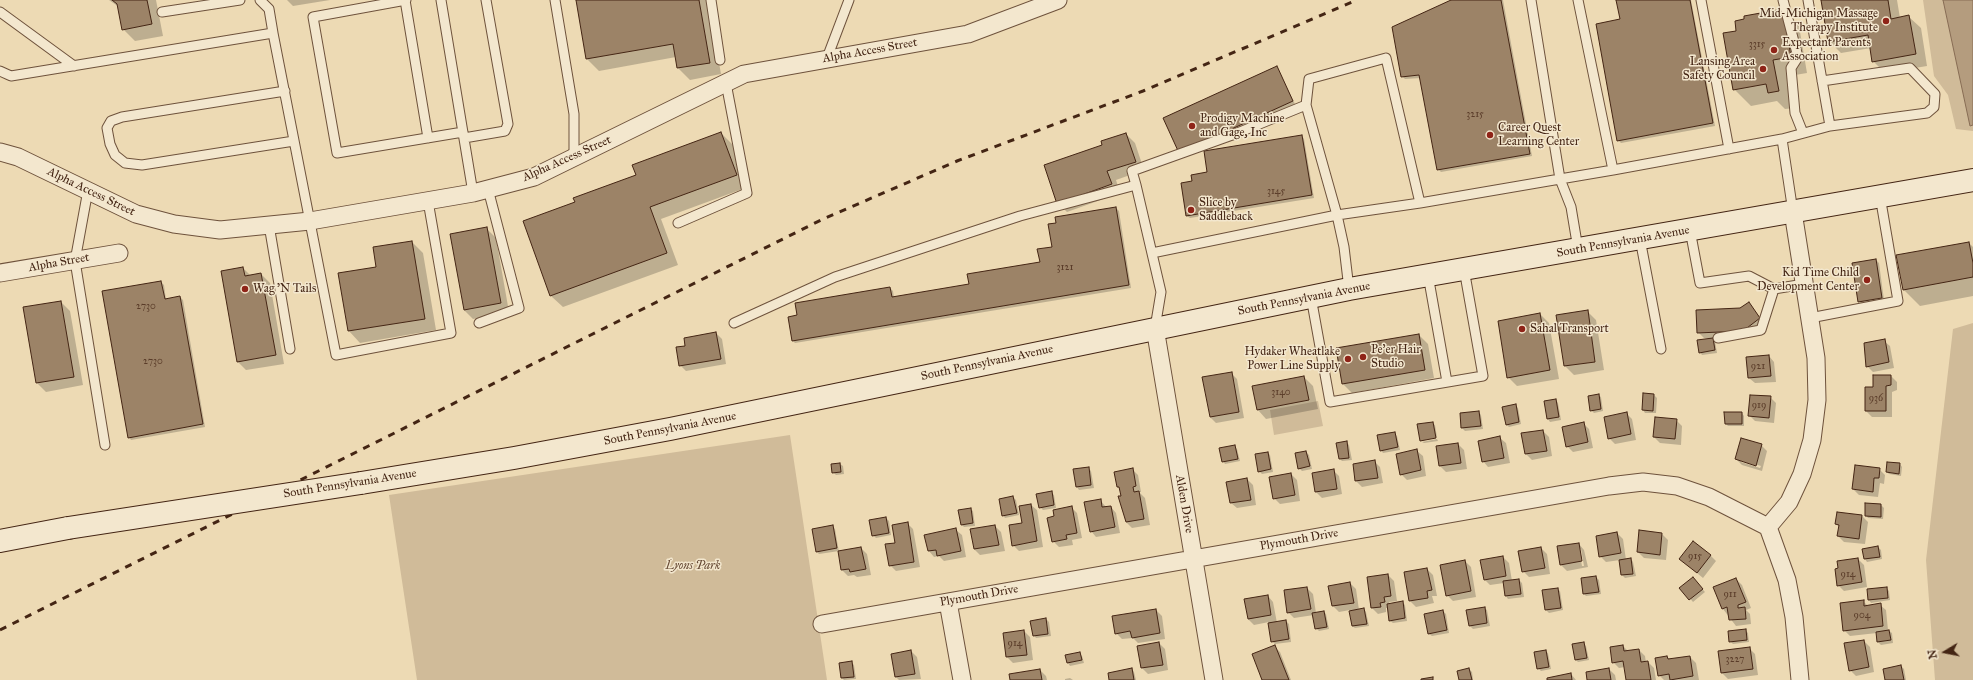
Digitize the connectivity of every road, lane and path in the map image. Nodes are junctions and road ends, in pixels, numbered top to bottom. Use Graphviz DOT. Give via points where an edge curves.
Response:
graph roads {
  1 [pos="240,0"];
  2 [pos="260,0"];
  3 [pos="406,0"];
  4 [pos="441,0"];
  5 [pos="486,0"];
  6 [pos="555,0"];
  7 [pos="711,0"];
  8 [pos="849,0"];
  9 [pos="1058,0"];
  10 [pos="1531,0"];
  11 [pos="1578,0"];
  12 [pos="1701,0"];
  13 [pos="1783,0"];
  14 [pos="1808,0"];
  15 [pos="0,12"];
  16 [pos="162,12"];
  17 [pos="273,33"];
  18 [pos="827,58"];
  19 [pos="720,60"];
  20 [pos="74,66"];
  21 [pos="0,71"];
  22 [pos="1822,81"];
  23 [pos="726,84"];
  24 [pos="285,90"];
  25 [pos="1306,105"];
  26 [pos="1830,126"];
  27 [pos="1803,133"];
  28 [pos="464,135"];
  29 [pos="428,138"];
  30 [pos="1782,139"];
  31 [pos="294,140"];
  32 [pos="1729,149"];
  33 [pos="0,152"];
  34 [pos="574,157"];
  35 [pos="1613,170"];
  36 [pos="1560,179"];
  37 [pos="1973,180"];
  38 [pos="1136,185"];
  39 [pos="88,190"];
  40 [pos="481,191"];
  41 [pos="1880,196"];
  42 [pos="428,201"];
  43 [pos="1420,203"];
  44 [pos="1793,212"];
  45 [pos="1337,216"];
  46 [pos="310,221"];
  47 [pos="678,223"];
  48 [pos="269,225"];
  49 [pos="1690,230"];
  50 [pos="1640,239"];
  51 [pos="1578,250"];
  52 [pos="119,253"];
  53 [pos="1152,253"];
  54 [pos="74,261"];
  55 [pos="1464,269"];
  56 [pos="0,273"];
  57 [pos="1428,275"];
  58 [pos="1804,284"];
  59 [pos="1349,289"];
  60 [pos="1774,289"];
  61 [pos="1311,298"];
  62 [pos="1810,318"];
  63 [pos="479,323"];
  64 [pos="734,323"];
  65 [pos="1155,328"];
  66 [pos="1718,338"];
  67 [pos="290,349"];
  68 [pos="1661,349"];
  69 [pos="1447,382"];
  70 [pos="104,445"];
  71 [pos="1768,527"];
  72 [pos="0,541"];
  73 [pos="1194,558"];
  74 [pos="948,602"];
  75 [pos="822,624"];
  76 [pos="962,680"];
  77 [pos="1214,680"];
  78 [pos="1800,680"];
  1 -- 16 [label="lane"];
  2 -- 17 [label="lane" via="269,9"];
  3 -- 29 [label="lane"];
  3 -- 29 [label="lane" via="313,17 337,153"];
  4 -- 28 [label="lane"];
  5 -- 28 [label="lane" via="508,124 505,131"];
  6 -- 34 [label="lane" via="574,114"];
  7 -- 19 [label="lane"];
  8 -- 18 [label="lane"];
  9 -- 18 [label="street, Alpha Access Street" via="968,34"];
  10 -- 36 [label="lane"];
  11 -- 35 [label="lane"];
  12 -- 32 [label="lane"];
  13 -- 27 [label="lane" via="1798,58 1791,68 1795,113"];
  14 -- 22 [label="lane"];
  15 -- 20 [label="lane"];
  17 -- 20 [label="lane"];
  17 -- 24 [label="lane"];
  18 -- 23 [label="street, Alpha Access Street" via="744,74"];
  20 -- 21 [label="lane" via="11,76"];
  22 -- 26 [label="lane"];
  22 -- 26 [label="lane" via="1910,68 1935,94 1934,107 1927,113"];
  23 -- 34 [label="street, Alpha Access Street"];
  23 -- 47 [label="lane" via="747,193"];
  24 -- 31 [label="lane"];
  24 -- 31 [label="lane" via="122,117 111,122 108,128 110,144 115,155 125,163 142,165"];
  25 -- 38 [label="lane" via="1132,171"];
  25 -- 43 [label="lane" via="1309,79 1386,58"];
  25 -- 45 [label="lane"];
  26 -- 27 [label="lane"];
  27 -- 30 [label="lane"];
  28 -- 29 [label="lane"];
  28 -- 40 [label="lane"];
  30 -- 32 [label="lane"];
  30 -- 44 [label="lane"];
  31 -- 46 [label="lane"];
  32 -- 35 [label="lane"];
  33 -- 39 [label="street, Alpha Access Street" via="18,157"];
  34 -- 40 [label="street, Alpha Access Street" via="534,177"];
  35 -- 36 [label="lane"];
  36 -- 43 [label="lane"];
  36 -- 51 [label="lane" via="1571,207"];
  37 -- 41 [label="main road, South Pennsylvania Avenue"];
  38 -- 53 [label="lane"];
  38 -- 64 [label="lane" via="1020,216 835,277"];
  39 -- 48 [label="street, Alpha Access Street" via="136,214 174,224 220,230"];
  39 -- 54 [label="lane"];
  40 -- 42 [label="street, Alpha Access Street"];
  40 -- 63 [label="lane" via="519,308"];
  41 -- 44 [label="main road, South Pennsylvania Avenue"];
  41 -- 62 [label="lane" via="1898,301"];
  42 -- 46 [label="street, Alpha Access Street"];
  42 -- 46 [label="lane" via="451,333 336,355"];
  43 -- 45 [label="lane"];
  44 -- 49 [label="main road, South Pennsylvania Avenue"];
  44 -- 58 [label="street"];
  45 -- 53 [label="lane"];
  45 -- 59 [label="lane" via="1344,246"];
  46 -- 48 [label="street, Alpha Access Street"];
  48 -- 67 [label="lane"];
  49 -- 50 [label="main road, South Pennsylvania Avenue"];
  49 -- 60 [label="lane" via="1700,283 1749,276"];
  50 -- 51 [label="main road, South Pennsylvania Avenue"];
  50 -- 68 [label="lane"];
  51 -- 55 [label="main road, South Pennsylvania Avenue"];
  52 -- 54 [label="street, Alpha Street"];
  53 -- 65 [label="lane" via="1161,292"];
  54 -- 56 [label="street, Alpha Street"];
  54 -- 70 [label="lane"];
  55 -- 57 [label="main road, South Pennsylvania Avenue"];
  55 -- 69 [label="lane" via="1483,376"];
  57 -- 59 [label="main road, South Pennsylvania Avenue"];
  57 -- 69 [label="lane"];
  58 -- 60 [label="lane"];
  58 -- 62 [label="street"];
  59 -- 61 [label="main road, South Pennsylvania Avenue"];
  60 -- 66 [label="lane" via="1762,330"];
  61 -- 65 [label="main road, South Pennsylvania Avenue"];
  61 -- 69 [label="lane" via="1330,402"];
  62 -- 71 [label="street" via="1816,358 1817,400 1812,440 1802,474 1789,502"];
  65 -- 72 [label="main road, South Pennsylvania Avenue, bridge" via="678,428 514,458"];
  65 -- 73 [label="street, Alden Drive"];
  71 -- 73 [label="street, Plymouth Drive" via="1709,497 1677,486 1643,482 1601,487"];
  71 -- 78 [label="street" via="1787,580 1794,617"];
  73 -- 74 [label="street, Plymouth Drive"];
  73 -- 77 [label="street, Alden Drive"];
  74 -- 75 [label="street, Plymouth Drive"];
  74 -- 76 [label="street"];
}
